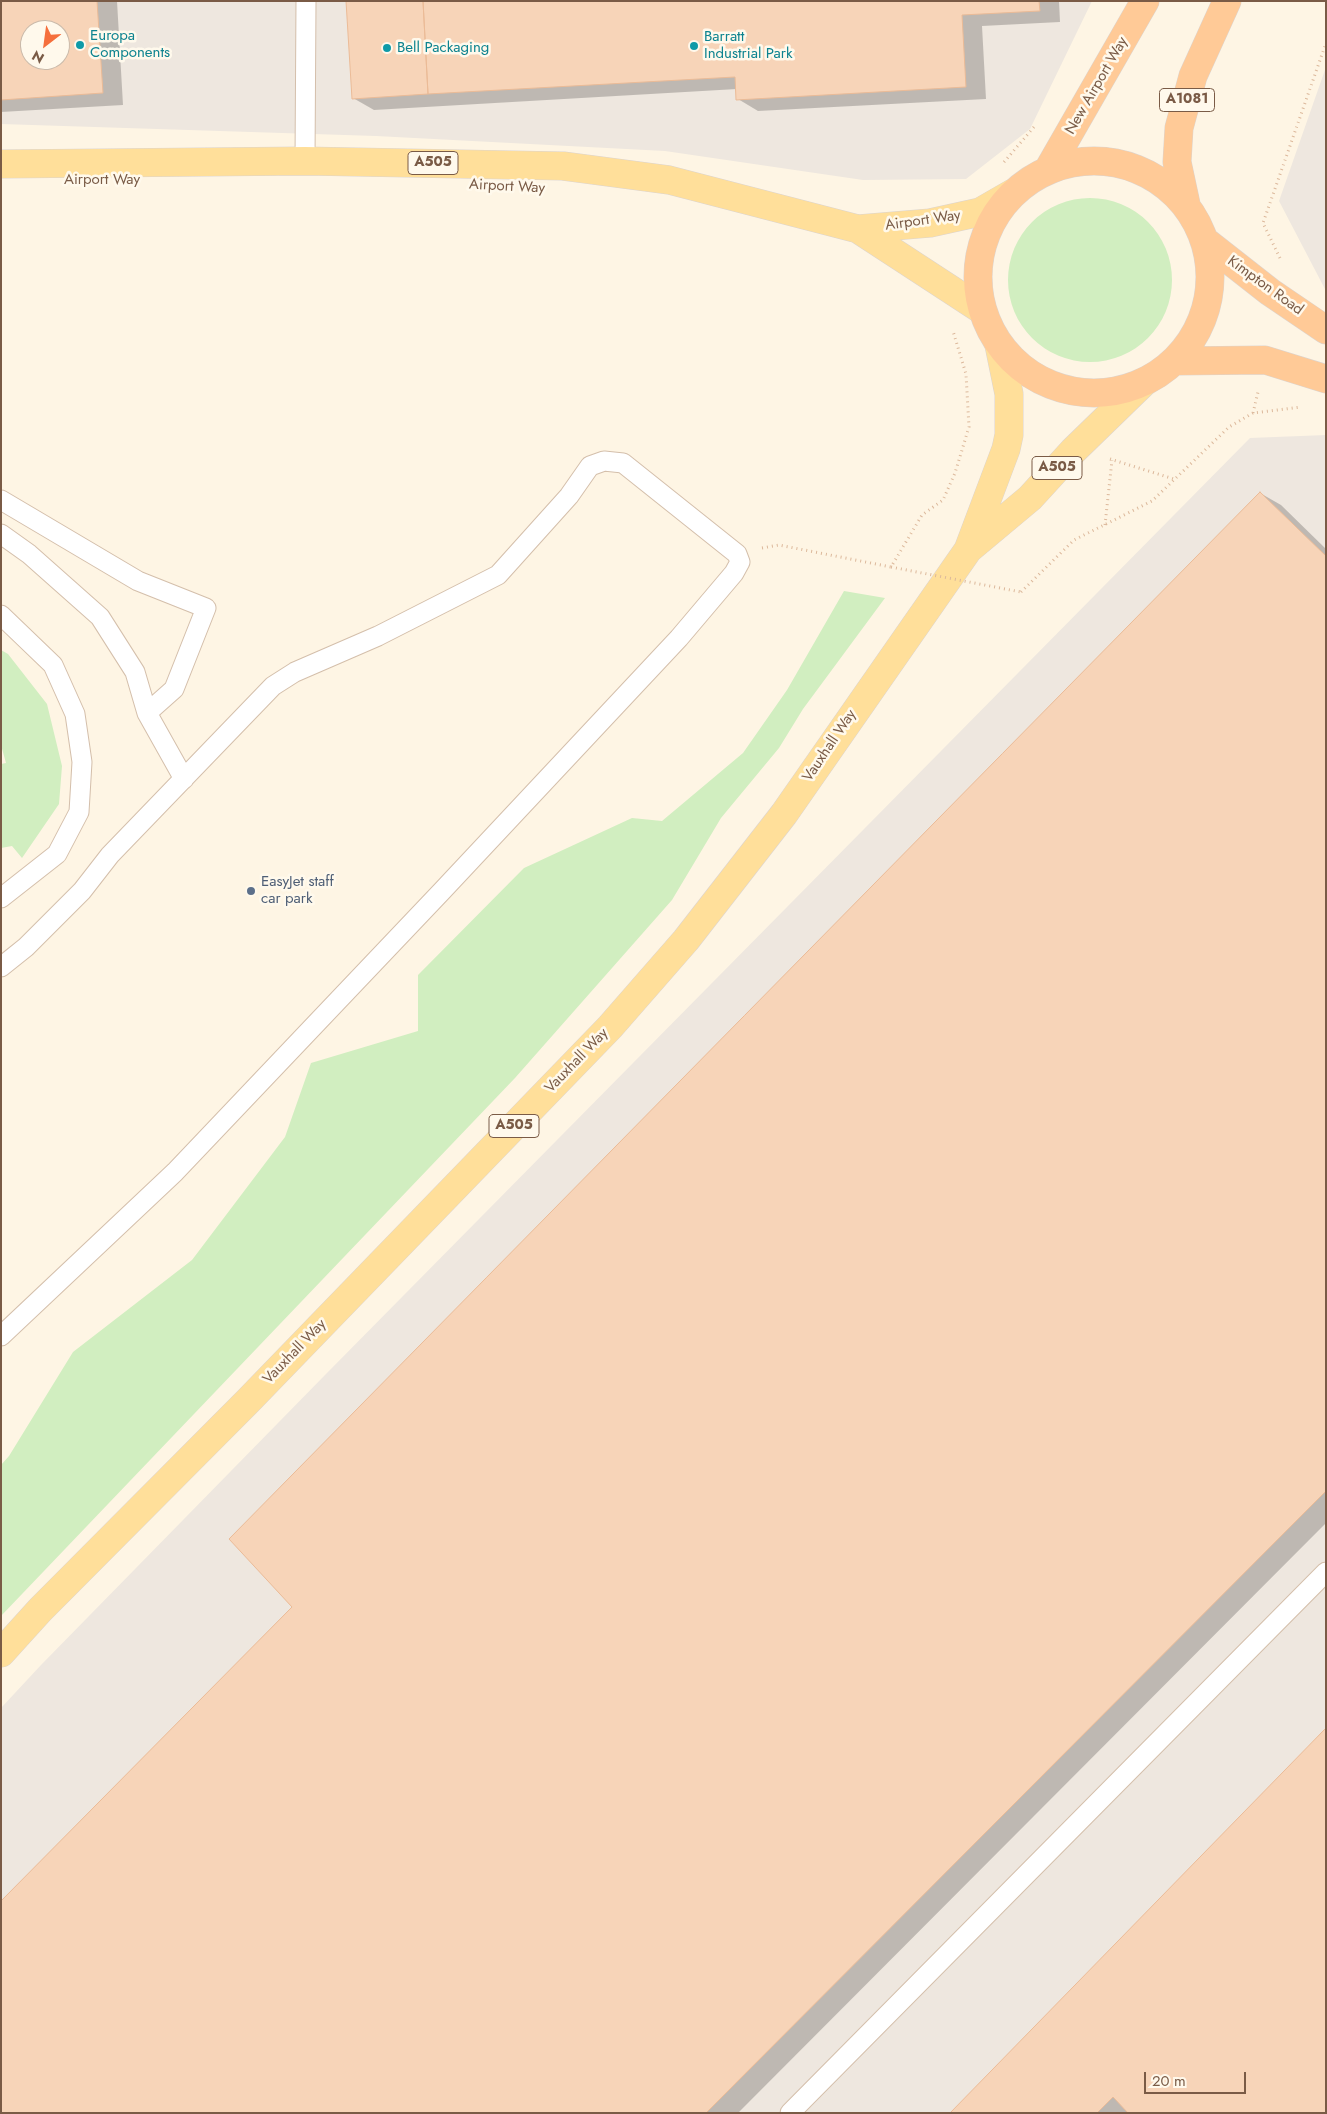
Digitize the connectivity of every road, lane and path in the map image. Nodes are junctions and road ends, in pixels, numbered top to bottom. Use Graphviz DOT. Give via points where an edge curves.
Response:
graph roads {
  1 [pos="306,1"];
  2 [pos="1145,1"];
  3 [pos="1226,1"];
  4 [pos="1326,43"];
  5 [pos="305,161"];
  6 [pos="1,164"];
  7 [pos="1048,170"];
  8 [pos="1013,193"];
  9 [pos="1186,204"];
  10 [pos="858,229"];
  11 [pos="1205,241"];
  12 [pos="1284,267"];
  13 [pos="982,310"];
  14 [pos="949,326"];
  15 [pos="1326,330"];
  16 [pos="999,345"];
  17 [pos="1176,361"];
  18 [pos="1326,379"];
  19 [pos="1143,383"];
  20 [pos="1259,387"];
  21 [pos="1308,407"];
  22 [pos="1253,413"];
  23 [pos="1103,457"];
  24 [pos="1112,460"];
  25 [pos="1174,478"];
  26 [pos="1,500"];
  27 [pos="1105,525"];
  28 [pos="1,534"];
  29 [pos="968,550"];
  30 [pos="737,554"];
  31 [pos="892,566"];
  32 [pos="1,615"];
  33 [pos="147,713"];
  34 [pos="184,779"];
  35 [pos="1,898"];
  36 [pos="1,967"];
  37 [pos="1,1336"];
  38 [pos="1326,1572"];
  39 [pos="1,1652"];
  40 [pos="790,2113"];
  1 -- 5 [label="lane"];
  2 -- 7 [label="highway, New Airport Way"];
  3 -- 9 [label="highway, A1081" via="1193,76 1179,128 1177,162"];
  4 -- 12 [label="path" via="1263,223"];
  5 -- 6 [label="main road, Airport Way / A505"];
  5 -- 10 [label="main road, Airport Way / A505" via="562,166 669,180"];
  7 -- 8 [label="highway"];
  7 -- 9 [label="highway" via="1084,161 1122,164 1157,179"];
  8 -- 10 [label="main road, Airport Way / A505" via="980,212 930,223"];
  8 -- 13 [label="highway" via="993,218 981,247 977,279"];
  9 -- 11 [label="highway"];
  10 -- 13 [label="main road, Airport Way / A505"];
  11 -- 15 [label="highway, Kimpton Road" via="1270,292"];
  11 -- 17 [label="highway" via="1211,273 1208,305 1196,335"];
  13 -- 16 [label="highway"];
  14 -- 31 [label="path" via="955,333 966,374 969,427 943,500 922,515"];
  16 -- 19 [label="highway" via="1021,368 1049,385 1080,393 1112,393"];
  16 -- 29 [label="main road, Vauxhall Way / A505" via="1009,394 1009,435"];
  17 -- 18 [label="highway" via="1265,360"];
  17 -- 19 [label="highway"];
  19 -- 29 [label="main road, Vauxhall Way / A505" via="1030,498"];
  20 -- 22 [label="path"];
  21 -- 22 [label="path"];
  22 -- 25 [label="path" via="1229,427"];
  23 -- 24 [label="path"];
  24 -- 25 [label="path"];
  24 -- 27 [label="path"];
  25 -- 27 [label="path" via="1152,501"];
  26 -- 33 [label="lane" via="138,581 206,608 174,689"];
  27 -- 31 [label="path, bridge" via="1074,540 1021,592"];
  28 -- 33 [label="lane" via="29,554 100,618 135,672"];
  29 -- 39 [label="main road, Vauxhall Way / A505" via="784,814 686,940 629,1006"];
  30 -- 31 [label="path" via="779,545"];
  30 -- 34 [label="lane" via="623,463 604,461 590,466 569,496 498,574 378,636 295,672 274,686"];
  30 -- 37 [label="lane" via="740,562 734,573 679,638 442,891 175,1172"];
  32 -- 35 [label="lane" via="54,664 75,714 82,762 80,812 57,854"];
  33 -- 34 [label="lane"];
  34 -- 36 [label="lane" via="110,855 82,891 26,947"];
  38 -- 40 [label="lane"];
}
